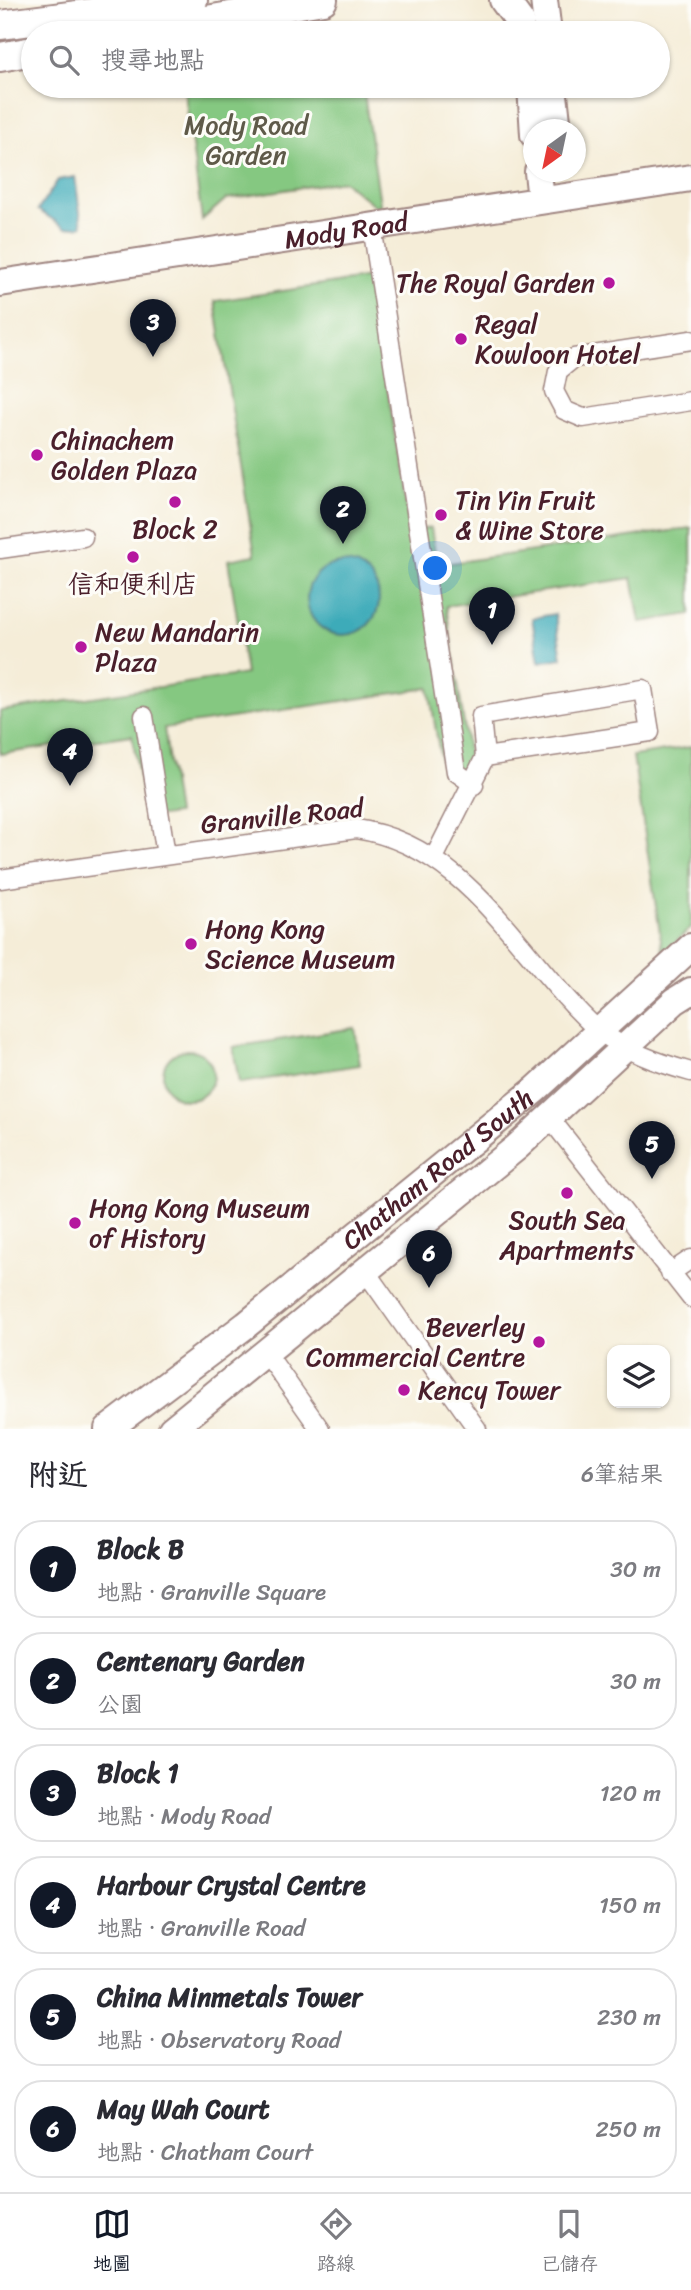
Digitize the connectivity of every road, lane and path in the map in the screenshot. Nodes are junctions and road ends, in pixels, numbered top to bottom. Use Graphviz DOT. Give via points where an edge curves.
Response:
graph roads {
  1 [pos="193,0"];
  2 [pos="323,0"];
  3 [pos="544,0"];
  4 [pos="131,21"];
  5 [pos="137,21"];
  6 [pos="547,21"];
  7 [pos="0,25"];
  8 [pos="21,25"];
  9 [pos="21,53"];
  10 [pos="0,57"];
  11 [pos="532,98"];
  12 [pos="554,98"];
  13 [pos="533,119"];
  14 [pos="557,119"];
  15 [pos="691,178"];
  16 [pos="539,182"];
  17 [pos="567,184"];
  18 [pos="541,200"];
  19 [pos="372,226"];
  20 [pos="0,283"];
  21 [pos="691,340"];
  22 [pos="691,401"];
  23 [pos="83,537"];
  24 [pos="0,549"];
  25 [pos="145,716"];
  26 [pos="485,757"];
  27 [pos="474,785"];
  28 [pos="166,855"];
  29 [pos="433,858"];
  30 [pos="0,879"];
  31 [pos="691,947"];
  32 [pos="691,991"];
  33 [pos="598,1030"];
  34 [pos="623,1048"];
  35 [pos="691,1072"];
  36 [pos="549,1117"];
  37 [pos="691,1259"];
  38 [pos="366,1272"];
  39 [pos="670,1273"];
  40 [pos="691,1298"];
  41 [pos="267,1354"];
  42 [pos="108,1429"];
  43 [pos="172,1429"];
  44 [pos="320,1429"];
  45 [pos="477,1429"];
  1 -- 4 [label="main road"];
  2 -- 5 [label="main road"];
  3 -- 6 [label="main road"];
  7 -- 8 [label="main road"];
  9 -- 10 [label="main road"];
  11 -- 13 [label="main road"];
  12 -- 14 [label="main road"];
  15 -- 17 [label="main road, Mody Road"];
  16 -- 18 [label="main road"];
  17 -- 18 [label="main road, Mody Road"];
  18 -- 19 [label="main road, Mody Road"];
  19 -- 20 [label="main road, Mody Road"];
  19 -- 27 [label="street" via="456,772"];
  21 -- 22 [label="street" via="575,358 558,371 554,391 564,410 583,418"];
  23 -- 24 [label="street"];
  25 -- 28 [label="street"];
  26 -- 26 [label="street" via="481,716 643,689 650,732"];
  26 -- 27 [label="street"];
  27 -- 29 [label="street"];
  28 -- 29 [label="street, Granville Road" via="356,829 398,838"];
  28 -- 30 [label="street, Granville Road"];
  29 -- 33 [label="street, Granville Road" via="471,888"];
  31 -- 33 [label="main road, Chatham Road South"];
  32 -- 34 [label="main road, Chatham Road South"];
  33 -- 34 [label="street, Granville Road"];
  33 -- 42 [label="main road, Chatham Road South" via="536,1090 246,1325"];
  34 -- 35 [label="street, Granville Road"];
  34 -- 36 [label="main road, Chatham Road South"];
  36 -- 38 [label="main road, Chatham Road South"];
  36 -- 39 [label="street"];
  37 -- 39 [label="street"];
  38 -- 41 [label="main road, Chatham Road South"];
  38 -- 45 [label="street"];
  39 -- 40 [label="street"];
  41 -- 43 [label="main road, Chatham Road South"];
  41 -- 44 [label="street"];
}
